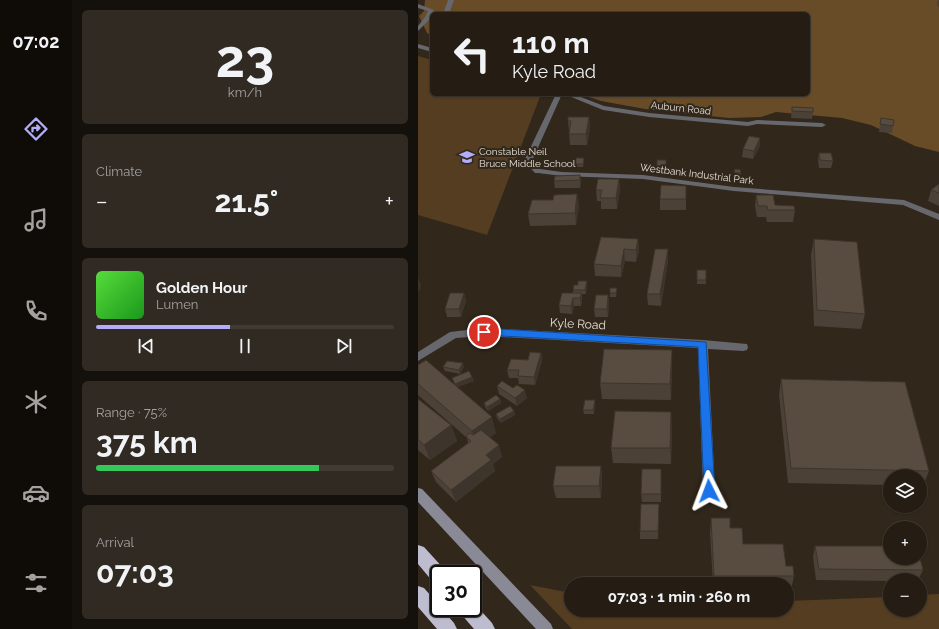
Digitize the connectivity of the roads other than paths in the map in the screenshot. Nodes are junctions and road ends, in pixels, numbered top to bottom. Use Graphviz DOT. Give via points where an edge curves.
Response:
graph roads {
  1 [pos="451,0"];
  2 [pos="419,6"];
  3 [pos="430,12"];
  4 [pos="447,12"];
  5 [pos="430,13"];
  6 [pos="418,29"];
  7 [pos="418,46"];
  8 [pos="430,49"];
  9 [pos="558,96"];
  10 [pos="572,96"];
  11 [pos="822,125"];
  12 [pos="939,217"];
  13 [pos="703,344"];
  14 [pos="743,347"];
  15 [pos="418,357"];
  16 [pos="709,491"];
  17 [pos="418,493"];
  18 [pos="418,552"];
  19 [pos="430,566"];
  20 [pos="418,594"];
  21 [pos="475,617"];
  22 [pos="448,629"];
  23 [pos="486,629"];
  24 [pos="546,629"];
  1 -- 4 [label="street"];
  2 -- 3 [label="street" via="431,10"];
  5 -- 6 [label="street"];
  7 -- 8 [label="street"];
  9 -- 12 [label="street, Westbank Industrial Park" via="528,160 538,171 643,177 734,189 904,203"];
  10 -- 11 [label="street, Auburn Road" via="603,108 649,116 748,124 757,122"];
  13 -- 14 [label="street, Kyle Road"];
  13 -- 15 [label="street, Kyle Road" via="484,332 454,335"];
  13 -- 16 [label="street"];
  17 -- 24 [label="street"];
  18 -- 19 [label="highway"];
  20 -- 22 [label="highway"];
  21 -- 23 [label="highway"];
}
